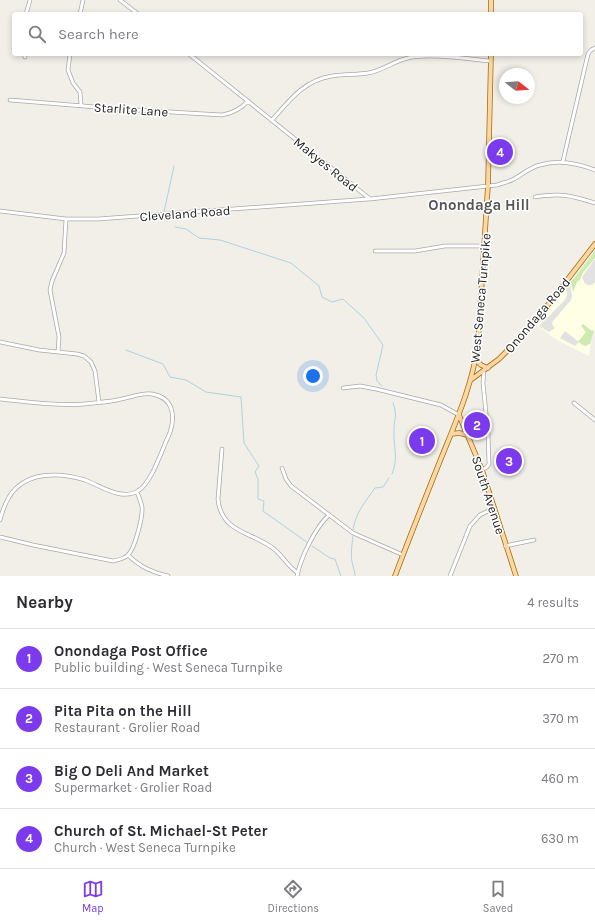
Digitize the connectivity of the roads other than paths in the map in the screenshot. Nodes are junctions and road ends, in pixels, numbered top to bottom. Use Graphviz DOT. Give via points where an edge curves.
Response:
graph roads {
  1 [pos="30,0"];
  2 [pos="83,0"];
  3 [pos="120,0"];
  4 [pos="491,0"];
  5 [pos="27,12"];
  6 [pos="80,12"];
  7 [pos="135,12"];
  8 [pos="491,12"];
  9 [pos="595,48"];
  10 [pos="70,56"];
  11 [pos="192,56"];
  12 [pos="491,56"];
  13 [pos="490,61"];
  14 [pos="10,100"];
  15 [pos="248,101"];
  16 [pos="81,105"];
  17 [pos="272,120"];
  18 [pos="563,161"];
  19 [pos="595,170"];
  20 [pos="488,185"];
  21 [pos="535,197"];
  22 [pos="370,198"];
  23 [pos="595,203"];
  24 [pos="0,211"];
  25 [pos="66,219"];
  26 [pos="595,244"];
  27 [pos="484,246"];
  28 [pos="375,251"];
  29 [pos="0,342"];
  30 [pos="58,352"];
  31 [pos="476,360"];
  32 [pos="486,369"];
  33 [pos="472,379"];
  34 [pos="343,388"];
  35 [pos="0,399"];
  36 [pos="99,402"];
  37 [pos="574,403"];
  38 [pos="459,415"];
  39 [pos="595,420"];
  40 [pos="451,434"];
  41 [pos="468,435"];
  42 [pos="222,449"];
  43 [pos="282,468"];
  44 [pos="482,470"];
  45 [pos="137,492"];
  46 [pos="494,508"];
  47 [pos="329,515"];
  48 [pos="0,520"];
  49 [pos="0,537"];
  50 [pos="534,540"];
  51 [pos="506,546"];
  52 [pos="128,555"];
  53 [pos="403,555"];
  54 [pos="297,575"];
  55 [pos="168,576"];
  56 [pos="395,576"];
  57 [pos="450,576"];
  58 [pos="516,576"];
  1 -- 5 [label="street"];
  2 -- 6 [label="street"];
  3 -- 7 [label="street"];
  4 -- 8 [label="main road"];
  9 -- 18 [label="street" via="589,52"];
  10 -- 16 [label="street" via="68,70 80,92"];
  11 -- 15 [label="street, Makyes Road"];
  12 -- 13 [label="main road, West Seneca Turnpike"];
  13 -- 17 [label="street" via="415,57 368,73 320,78 298,91"];
  13 -- 20 [label="main road, West Seneca Turnpike"];
  14 -- 16 [label="street, Starlite Lane"];
  15 -- 16 [label="street, Starlite Lane" via="235,111 222,114"];
  15 -- 17 [label="street, Makyes Road"];
  17 -- 22 [label="street, Makyes Road"];
  18 -- 19 [label="street"];
  18 -- 20 [label="street, Makyes Road" via="540,165 512,180"];
  20 -- 22 [label="street, Makyes Road"];
  20 -- 27 [label="main road, West Seneca Turnpike"];
  21 -- 23 [label="street" via="550,194 566,195"];
  22 -- 25 [label="street, Cleveland Road" via="150,216"];
  24 -- 25 [label="street, Cleveland Road"];
  25 -- 30 [label="street" via="64,253 50,290 59,337"];
  26 -- 32 [label="main road, Onondaga Road" via="533,323"];
  27 -- 28 [label="street"];
  27 -- 31 [label="main road, West Seneca Turnpike"];
  29 -- 30 [label="street"];
  30 -- 36 [label="street" via="84,356 91,362 95,371"];
  31 -- 32 [label="main road"];
  31 -- 33 [label="main road, West Seneca Turnpike"];
  32 -- 33 [label="main road, Onondaga Road"];
  32 -- 44 [label="street" via="483,383 489,464"];
  33 -- 38 [label="main road, West Seneca Turnpike"];
  34 -- 38 [label="street" via="360,386 376,389 441,405"];
  35 -- 36 [label="street" via="72,405"];
  36 -- 45 [label="street" via="149,394 163,398 170,405 173,413 171,430 151,475"];
  37 -- 39 [label="street"];
  38 -- 40 [label="main road, West Seneca Turnpike"];
  38 -- 41 [label="main road, South Avenue"];
  40 -- 41 [label="main road"];
  40 -- 53 [label="main road, West Seneca Turnpike"];
  41 -- 44 [label="main road, South Avenue"];
  42 -- 54 [label="street" via="218,499 222,514 237,530 272,547 282,555"];
  43 -- 47 [label="street" via="291,486"];
  44 -- 46 [label="main road, South Avenue"];
  45 -- 48 [label="street" via="119,494 72,477 40,476 25,482 14,491 5,504"];
  45 -- 52 [label="street" via="142,508 141,518 134,546"];
  46 -- 51 [label="main road, South Avenue"];
  46 -- 57 [label="street" via="480,515 470,526"];
  47 -- 53 [label="street" via="353,533"];
  47 -- 54 [label="street" via="317,530"];
  49 -- 52 [label="street" via="113,561"];
  50 -- 51 [label="street"];
  51 -- 58 [label="main road, South Avenue"];
  52 -- 55 [label="street" via="145,569"];
  53 -- 56 [label="main road, West Seneca Turnpike"];
}
